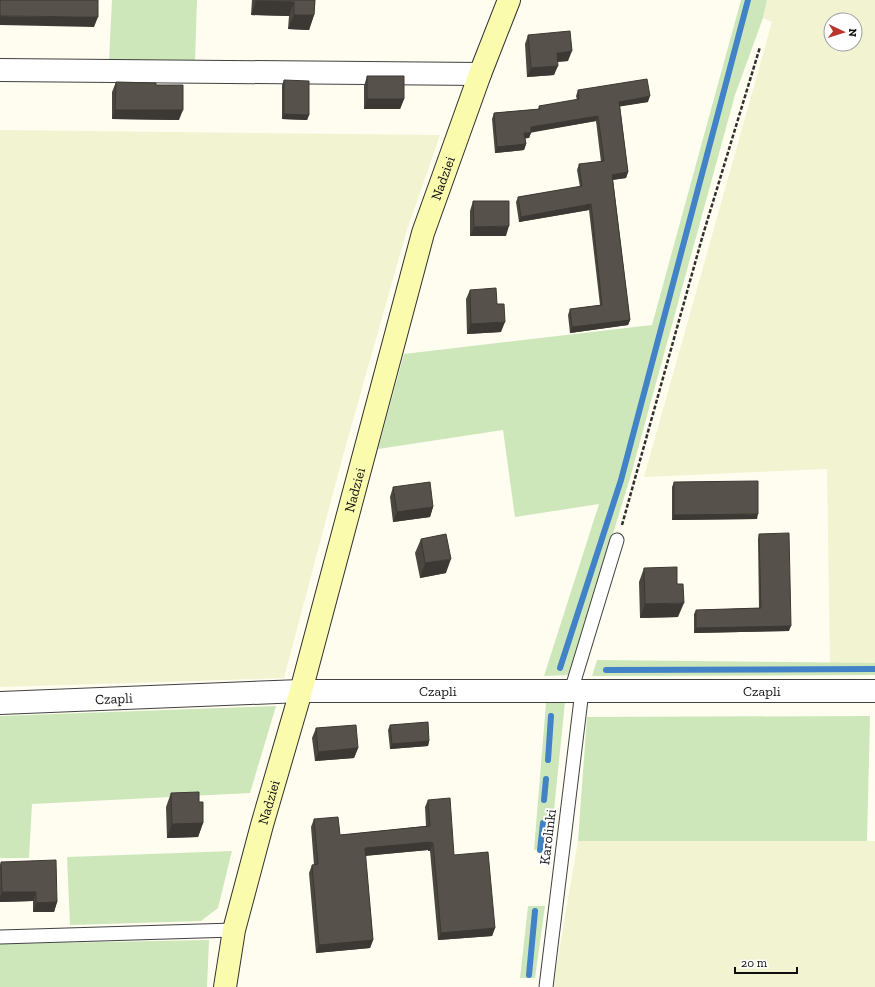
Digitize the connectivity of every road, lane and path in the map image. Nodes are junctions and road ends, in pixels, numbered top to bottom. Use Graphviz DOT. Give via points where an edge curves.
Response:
graph roads {
  1 [pos="509,0"];
  2 [pos="760,47"];
  3 [pos="0,70"];
  4 [pos="480,74"];
  5 [pos="617,540"];
  6 [pos="301,691"];
  7 [pos="576,691"];
  8 [pos="875,691"];
  9 [pos="0,703"];
  10 [pos="234,930"];
  11 [pos="0,937"];
  12 [pos="226,987"];
  13 [pos="546,987"];
  1 -- 4 [label="street, Nadziei"];
  2 -- 5 [label="path" via="702,238"];
  3 -- 4 [label="street"];
  4 -- 6 [label="street, Nadziei" via="423,233"];
  5 -- 7 [label="lane, Karolinki"];
  6 -- 7 [label="street, Czapli"];
  6 -- 9 [label="street, Czapli"];
  6 -- 10 [label="street, Nadziei"];
  7 -- 8 [label="street, Czapli"];
  7 -- 13 [label="lane, Karolinki"];
  10 -- 11 [label="lane"];
  10 -- 12 [label="street, Nadziei"];
}
